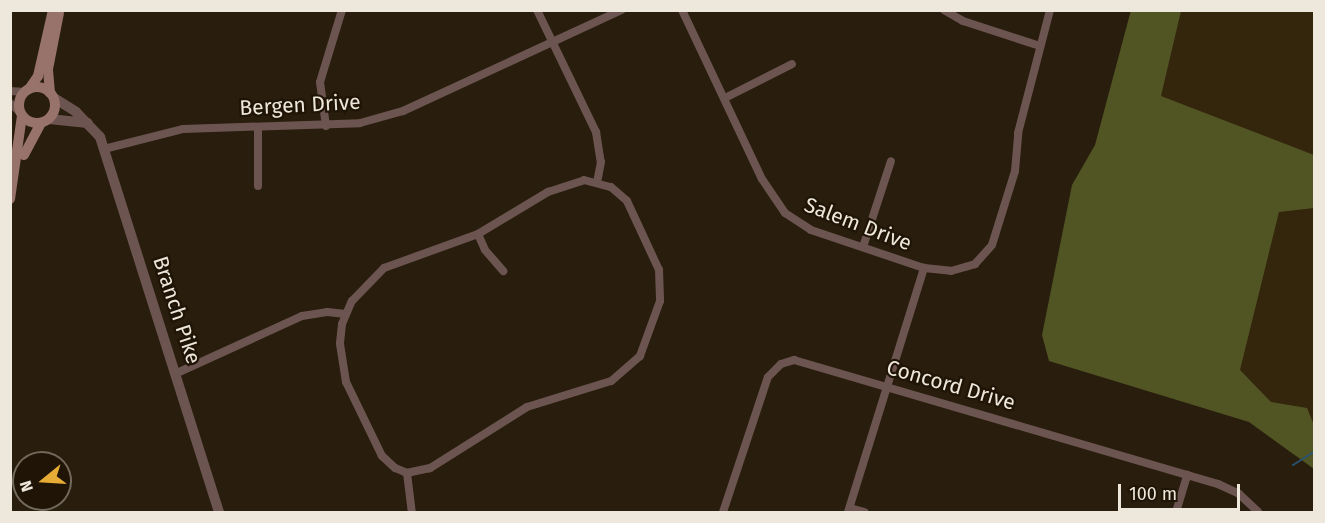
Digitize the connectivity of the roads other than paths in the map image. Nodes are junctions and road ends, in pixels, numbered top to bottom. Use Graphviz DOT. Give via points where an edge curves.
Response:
graph roads {
  1 [pos="53,10"];
  2 [pos="59,10"];
  3 [pos="342,10"];
  4 [pos="537,10"];
  5 [pos="622,10"];
  6 [pos="682,10"];
  7 [pos="944,10"];
  8 [pos="1050,10"];
  9 [pos="553,43"];
  10 [pos="1040,46"];
  11 [pos="792,64"];
  12 [pos="10,91"];
  13 [pos="27,91"];
  14 [pos="52,95"];
  15 [pos="725,98"];
  16 [pos="10,103"];
  17 [pos="21,114"];
  18 [pos="45,121"];
  19 [pos="88,123"];
  20 [pos="326,126"];
  21 [pos="258,127"];
  22 [pos="104,149"];
  23 [pos="891,161"];
  24 [pos="597,182"];
  25 [pos="258,186"];
  26 [pos="10,199"];
  27 [pos="478,234"];
  28 [pos="863,248"];
  29 [pos="924,268"];
  30 [pos="502,271"];
  31 [pos="346,314"];
  32 [pos="177,373"];
  33 [pos="890,385"];
  34 [pos="407,473"];
  35 [pos="1187,475"];
  36 [pos="849,510"];
  37 [pos="219,513"];
  38 [pos="412,513"];
  39 [pos="723,513"];
  40 [pos="864,513"];
  41 [pos="1176,513"];
  42 [pos="1258,513"];
  1 -- 13 [label="main road" via="38,76"];
  2 -- 14 [label="main road" via="48,69"];
  3 -- 20 [label="street" via="320,82"];
  4 -- 9 [label="street"];
  5 -- 9 [label="street, Bergen Drive"];
  6 -- 15 [label="street, Salem Drive"];
  7 -- 10 [label="street" via="963,21"];
  8 -- 10 [label="street, Salem Drive"];
  9 -- 20 [label="street, Bergen Drive" via="403,111 360,123"];
  9 -- 24 [label="street" via="600,145"];
  10 -- 29 [label="street, Salem Drive" via="1018,132 1015,171 992,245 975,264 951,272"];
  11 -- 15 [label="street"];
  12 -- 13 [label="street"];
  13 -- 14 [label="main road" via="40,87"];
  13 -- 17 [label="main road"];
  14 -- 18 [label="main road" via="55,111"];
  14 -- 19 [label="street, Branch Pike"];
  15 -- 28 [label="street, Salem Drive" via="762,179 785,213 811,230"];
  16 -- 17 [label="street"];
  17 -- 18 [label="main road" via="31,123"];
  17 -- 26 [label="main road"];
  18 -- 19 [label="street"];
  18 -- 26 [label="main road" via="31,137"];
  19 -- 22 [label="street, Branch Pike"];
  20 -- 21 [label="street, Bergen Drive"];
  21 -- 22 [label="street, Bergen Drive" via="183,129"];
  21 -- 25 [label="street"];
  22 -- 32 [label="street, Branch Pike"];
  23 -- 28 [label="street"];
  24 -- 27 [label="street" via="566,183"];
  24 -- 34 [label="street" via="627,201 659,270 660,301 640,356 611,381 527,407 430,468"];
  27 -- 30 [label="street"];
  27 -- 31 [label="street" via="384,268 360,290"];
  28 -- 29 [label="street, Salem Drive"];
  29 -- 33 [label="street"];
  31 -- 32 [label="street" via="302,316"];
  31 -- 34 [label="street" via="341,362 351,396 382,456"];
  32 -- 37 [label="street, Branch Pike"];
  33 -- 35 [label="street, Concord Drive"];
  33 -- 36 [label="street"];
  33 -- 39 [label="street, Concord Drive" via="801,360 777,367 768,377"];
  34 -- 38 [label="street"];
  35 -- 41 [label="street"];
  35 -- 42 [label="street, Concord Drive" via="1229,488"];
  36 -- 40 [label="street"];
}
